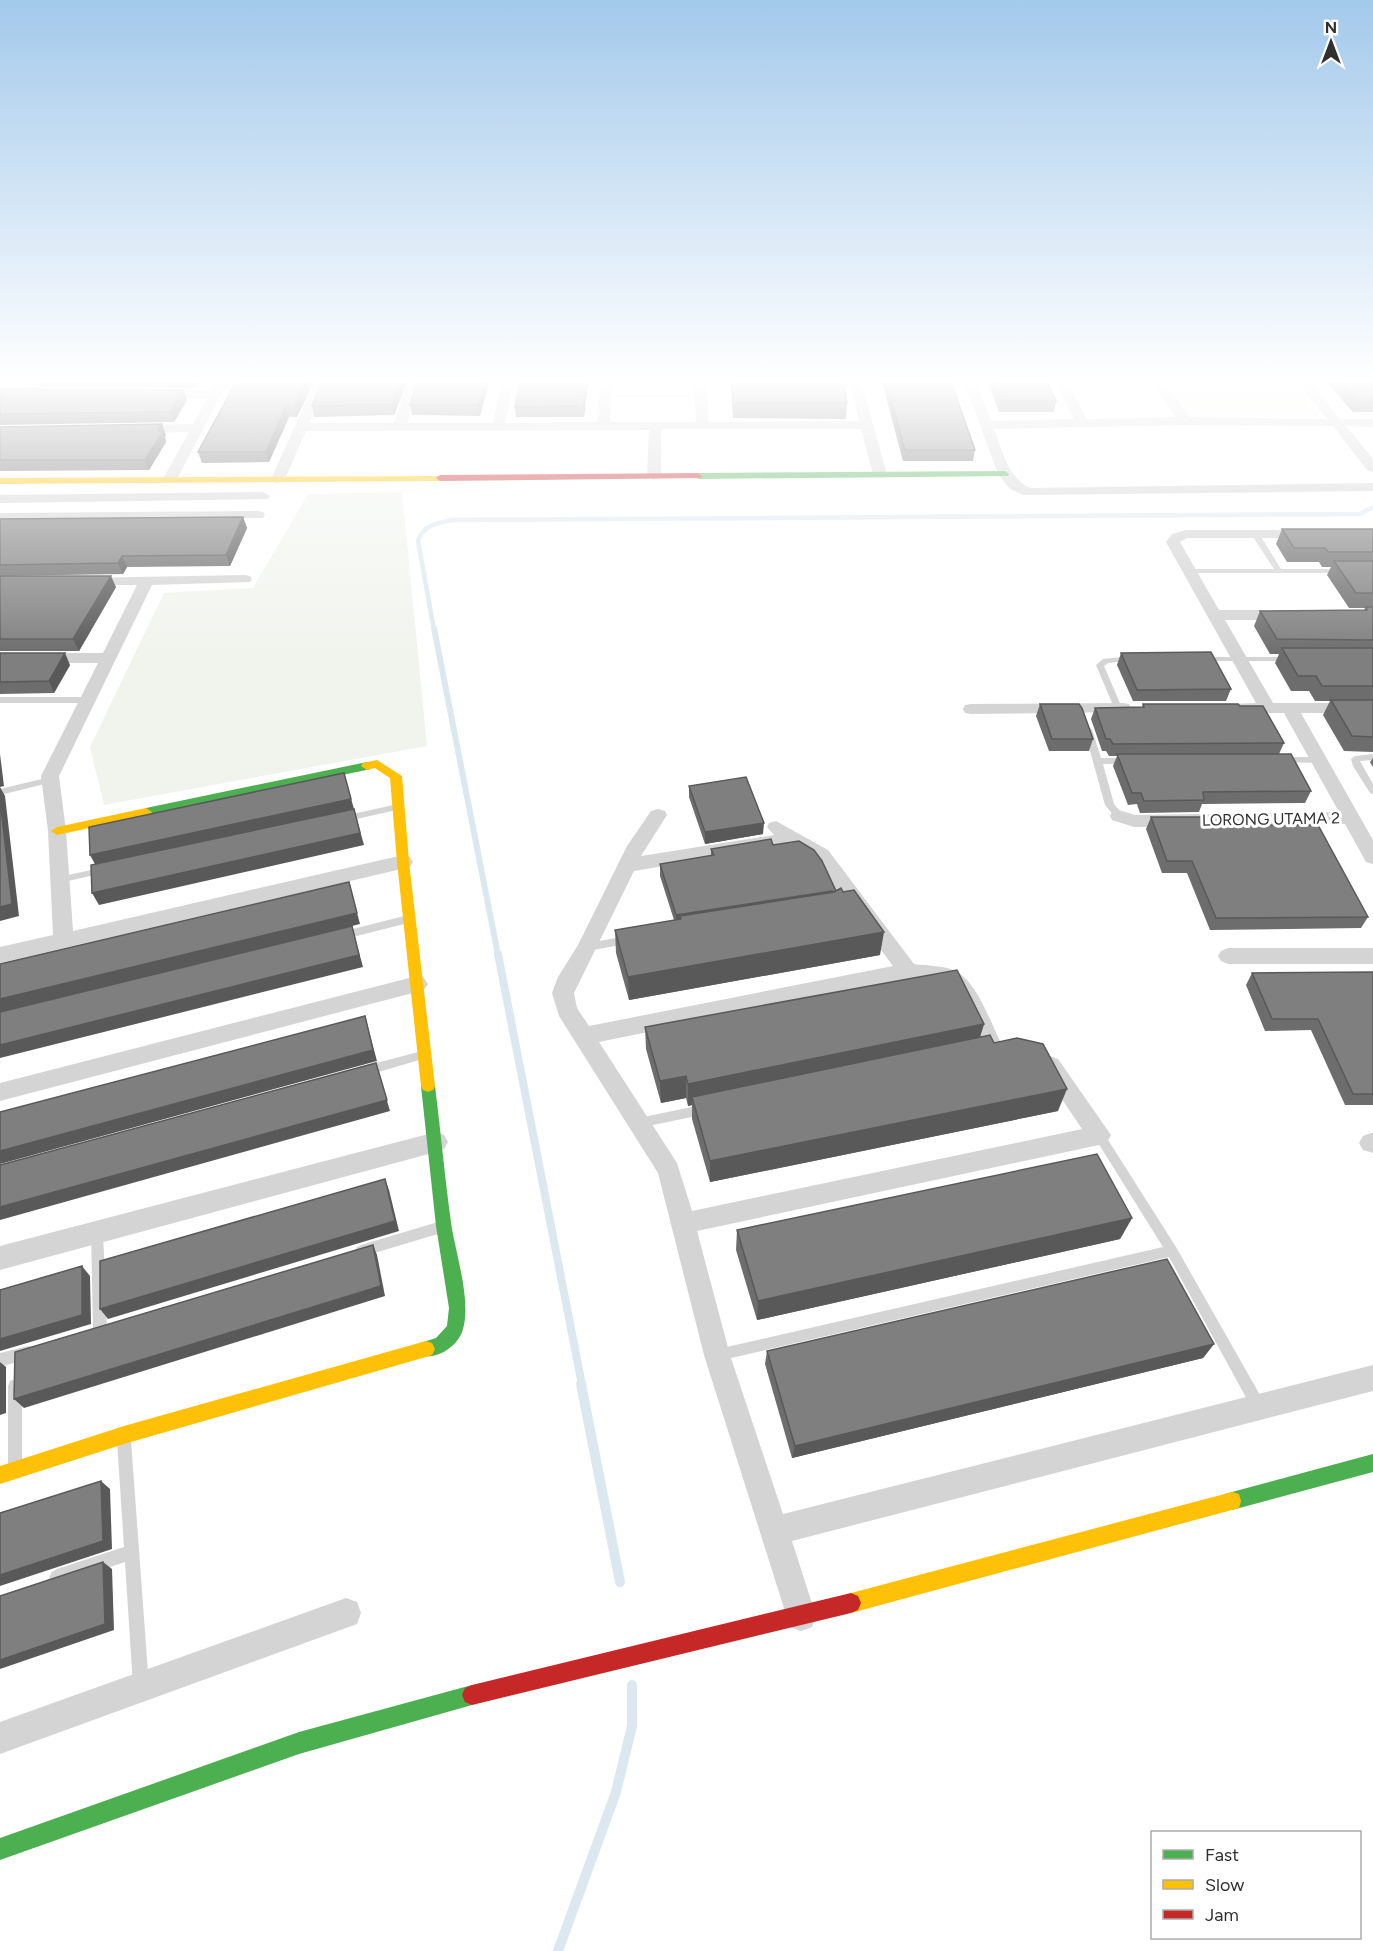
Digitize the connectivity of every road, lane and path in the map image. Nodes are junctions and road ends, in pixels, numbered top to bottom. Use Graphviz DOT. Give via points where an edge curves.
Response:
graph roads {
  1 [pos="173,473"];
  2 [pos="281,473"];
  3 [pos="880,474"];
  4 [pos="1005,474"];
  5 [pos="654,476"];
  6 [pos="170,479"];
  7 [pos="278,479"];
  8 [pos="0,481"];
  9 [pos="1373,487"];
  10 [pos="263,496"];
  11 [pos="0,499"];
  12 [pos="258,515"];
  13 [pos="0,517"];
  14 [pos="1256,534"];
  15 [pos="1326,534"];
  16 [pos="1190,571"];
  17 [pos="1279,571"];
  18 [pos="1349,571"];
  19 [pos="245,579"];
  20 [pos="147,580"];
  21 [pos="68,581"];
  22 [pos="1215,615"];
  23 [pos="1305,615"];
  24 [pos="0,658"];
  25 [pos="108,658"];
  26 [pos="1144,658"];
  27 [pos="1191,659"];
  28 [pos="1239,659"];
  29 [pos="1295,659"];
  30 [pos="0,700"];
  31 [pos="87,700"];
  32 [pos="1081,708"];
  33 [pos="1118,708"];
  34 [pos="1141,708"];
  35 [pos="1221,708"];
  36 [pos="1267,708"];
  37 [pos="1290,708"];
  38 [pos="1373,708"];
  39 [pos="971,709"];
  40 [pos="1373,757"];
  41 [pos="1273,760"];
  42 [pos="1320,760"];
  43 [pos="1099,761"];
  44 [pos="1134,761"];
  45 [pos="50,780"];
  46 [pos="1373,791"];
  47 [pos="0,792"];
  48 [pos="399,807"];
  49 [pos="658,815"];
  50 [pos="1119,816"];
  51 [pos="1351,818"];
  52 [pos="328,822"];
  53 [pos="57,831"];
  54 [pos="1373,857"];
  55 [pos="403,862"];
  56 [pos="629,865"];
  57 [pos="118,867"];
  58 [pos="60,880"];
  59 [pos="410,919"];
  60 [pos="331,938"];
  61 [pos="645,938"];
  62 [pos="63,940"];
  63 [pos="587,947"];
  64 [pos="0,955"];
  65 [pos="1228,956"];
  66 [pos="1373,956"];
  67 [pos="908,971"];
  68 [pos="417,984"];
  69 [pos="584,1036"];
  70 [pos="426,1054"];
  71 [pos="357,1073"];
  72 [pos="0,1092"];
  73 [pos="719,1107"];
  74 [pos="639,1123"];
  75 [pos="1099,1135"];
  76 [pos="436,1142"];
  77 [pos="685,1223"];
  78 [pos="444,1226"];
  79 [pos="97,1232"];
  80 [pos="1172,1251"];
  81 [pos="353,1254"];
  82 [pos="0,1258"];
  83 [pos="101,1330"];
  84 [pos="37,1349"];
  85 [pos="717,1355"];
  86 [pos="15,1356"];
  87 [pos="0,1360"];
  88 [pos="1373,1378"];
  89 [pos="1259,1407"];
  90 [pos="124,1435"];
  91 [pos="1373,1463"];
  92 [pos="15,1470"];
  93 [pos="0,1474"];
  94 [pos="775,1531"];
  95 [pos="131,1552"];
  96 [pos="44,1582"];
  97 [pos="346,1613"];
  98 [pos="801,1616"];
  99 [pos="141,1688"];
  100 [pos="0,1738"];
  101 [pos="0,1850"];
  1 -- 6 [label="street"];
  2 -- 7 [label="street"];
  3 -- 4 [label="street"];
  3 -- 5 [label="street"];
  4 -- 9 [label="street" via="1015,486 1028,492"];
  5 -- 7 [label="street"];
  6 -- 7 [label="street"];
  6 -- 8 [label="street"];
  10 -- 11 [label="street"];
  12 -- 13 [label="street"];
  14 -- 15 [label="street"];
  14 -- 16 [label="street" via="1177,537 1173,542"];
  14 -- 17 [label="lane"];
  16 -- 17 [label="lane"];
  16 -- 22 [label="street"];
  17 -- 18 [label="lane"];
  19 -- 20 [label="street"];
  20 -- 21 [label="street"];
  20 -- 25 [label="street"];
  22 -- 23 [label="street"];
  22 -- 28 [label="street"];
  24 -- 25 [label="street"];
  25 -- 31 [label="street"];
  26 -- 33 [label="lane" via="1120,658 1100,665"];
  27 -- 28 [label="lane"];
  28 -- 29 [label="lane"];
  28 -- 36 [label="street"];
  30 -- 31 [label="lane"];
  31 -- 45 [label="street"];
  32 -- 33 [label="street"];
  32 -- 39 [label="street"];
  32 -- 43 [label="lane"];
  33 -- 34 [label="street"];
  35 -- 36 [label="street"];
  36 -- 37 [label="street"];
  37 -- 38 [label="street"];
  37 -- 42 [label="street"];
  40 -- 46 [label="lane" via="1356,759"];
  41 -- 42 [label="lane"];
  42 -- 51 [label="street"];
  43 -- 44 [label="lane"];
  43 -- 50 [label="lane" via="1110,805"];
  45 -- 47 [label="lane"];
  45 -- 53 [label="street"];
  48 -- 52 [label="lane"];
  48 -- 53 [label="street" via="396,776 377,764"];
  48 -- 55 [label="street"];
  49 -- 56 [label="street"];
  50 -- 51 [label="street, LORONG UTAMA 2" via="1134,821"];
  51 -- 54 [label="street"];
  53 -- 58 [label="street"];
  55 -- 59 [label="street"];
  55 -- 62 [label="street"];
  56 -- 63 [label="street"];
  56 -- 67 [label="street" via="784,832 821,855"];
  57 -- 58 [label="lane"];
  58 -- 62 [label="street"];
  59 -- 60 [label="lane"];
  59 -- 68 [label="street"];
  61 -- 63 [label="lane"];
  62 -- 64 [label="street"];
  63 -- 69 [label="street" via="563,993 567,1010"];
  65 -- 66 [label="street"];
  67 -- 69 [label="street"];
  67 -- 75 [label="street" via="949,977 962,987 988,1051 1031,1053 1047,1060"];
  68 -- 70 [label="street"];
  68 -- 72 [label="street"];
  69 -- 74 [label="street"];
  70 -- 71 [label="lane"];
  70 -- 76 [label="street"];
  73 -- 74 [label="lane"];
  74 -- 77 [label="street" via="669,1170"];
  75 -- 77 [label="street"];
  75 -- 80 [label="lane"];
  76 -- 78 [label="street"];
  76 -- 79 [label="street"];
  77 -- 85 [label="street"];
  78 -- 81 [label="lane"];
  78 -- 90 [label="street" via="457,1308 455,1329 441,1345"];
  79 -- 82 [label="street"];
  79 -- 83 [label="lane"];
  80 -- 85 [label="lane"];
  80 -- 89 [label="lane"];
  84 -- 86 [label="lane"];
  85 -- 94 [label="street"];
  86 -- 87 [label="lane"];
  86 -- 92 [label="lane"];
  88 -- 89 [label="street"];
  89 -- 94 [label="street"];
  90 -- 92 [label="street"];
  90 -- 95 [label="lane"];
  91 -- 98 [label="street"];
  92 -- 93 [label="street"];
  94 -- 98 [label="street"];
  95 -- 96 [label="lane"];
  95 -- 99 [label="lane"];
  97 -- 99 [label="street"];
  98 -- 101 [label="street" via="454,1699 299,1743"];
  99 -- 100 [label="street"];
}
